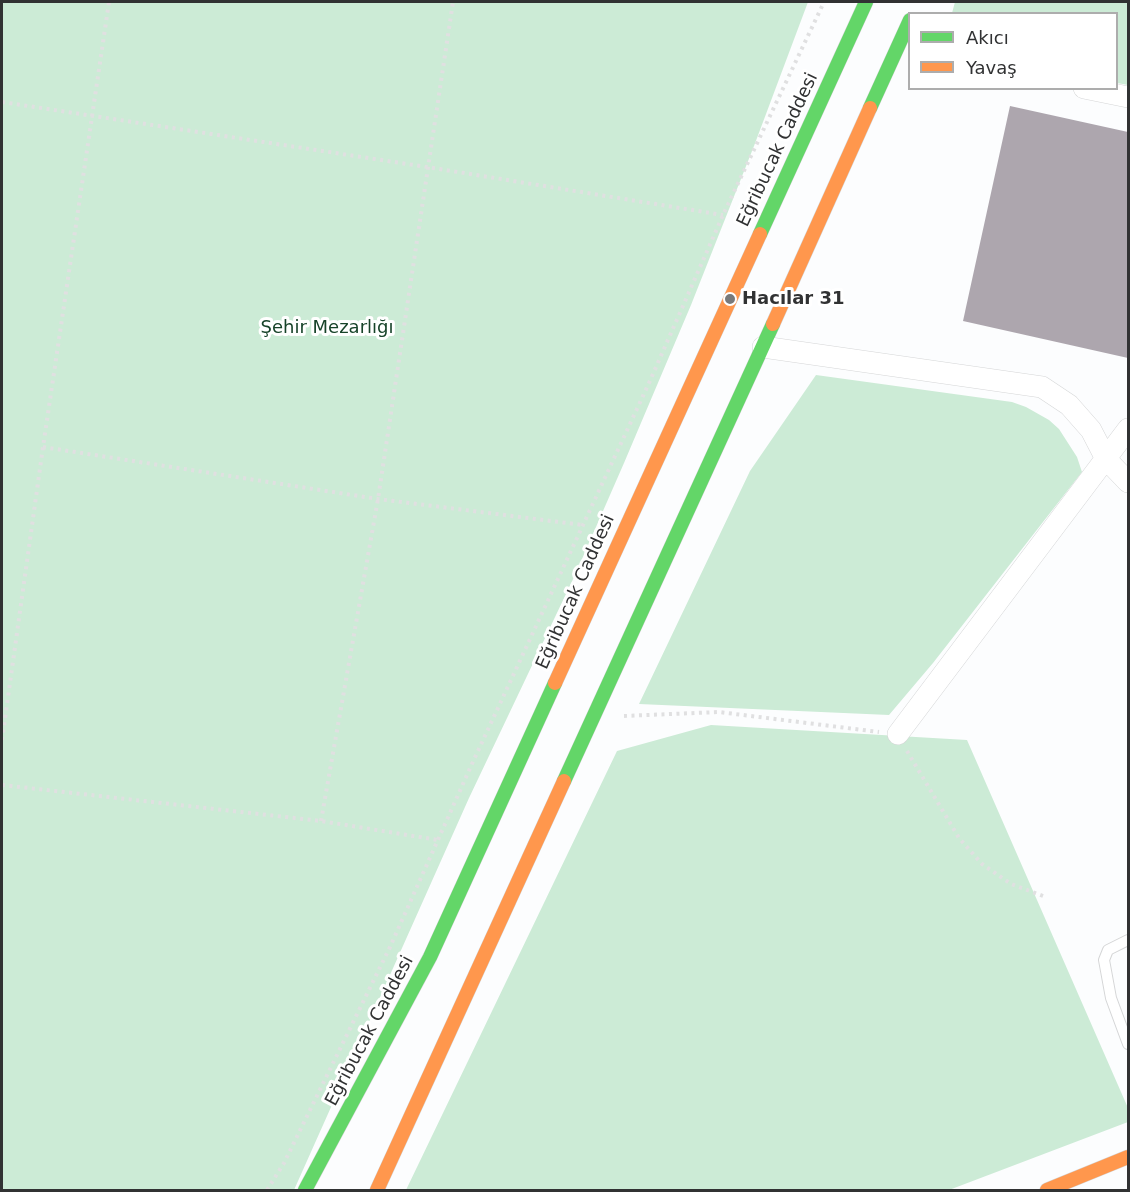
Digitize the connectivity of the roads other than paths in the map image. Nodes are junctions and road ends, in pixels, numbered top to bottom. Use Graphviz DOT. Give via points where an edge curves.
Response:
graph roads {
  1 [pos="867,2"];
  2 [pos="908,30"];
  3 [pos="902,53"];
  4 [pos="1094,90"];
  5 [pos="1128,97"];
  6 [pos="762,347"];
  7 [pos="1128,429"];
  8 [pos="1106,459"];
  9 [pos="1128,482"];
  10 [pos="898,734"];
  11 [pos="1128,940"];
  12 [pos="1123,1016"];
  13 [pos="1128,1044"];
  14 [pos="1128,1157"];
  15 [pos="305,1191"];
  16 [pos="376,1191"];
  17 [pos="1047,1191"];
  1 -- 15 [label="main road, Eğribucak Caddesi" via="430,957"];
  2 -- 3 [label="main road"];
  3 -- 6 [label="main road"];
  4 -- 5 [label="street"];
  6 -- 8 [label="street" via="1041,387 1069,405 1091,430"];
  6 -- 16 [label="main road"];
  7 -- 8 [label="street"];
  8 -- 9 [label="street"];
  8 -- 10 [label="street"];
  11 -- 12 [label="lane" via="1108,950 1104,960 1111,998"];
  12 -- 13 [label="lane"];
  14 -- 17 [label="main road"];
}
